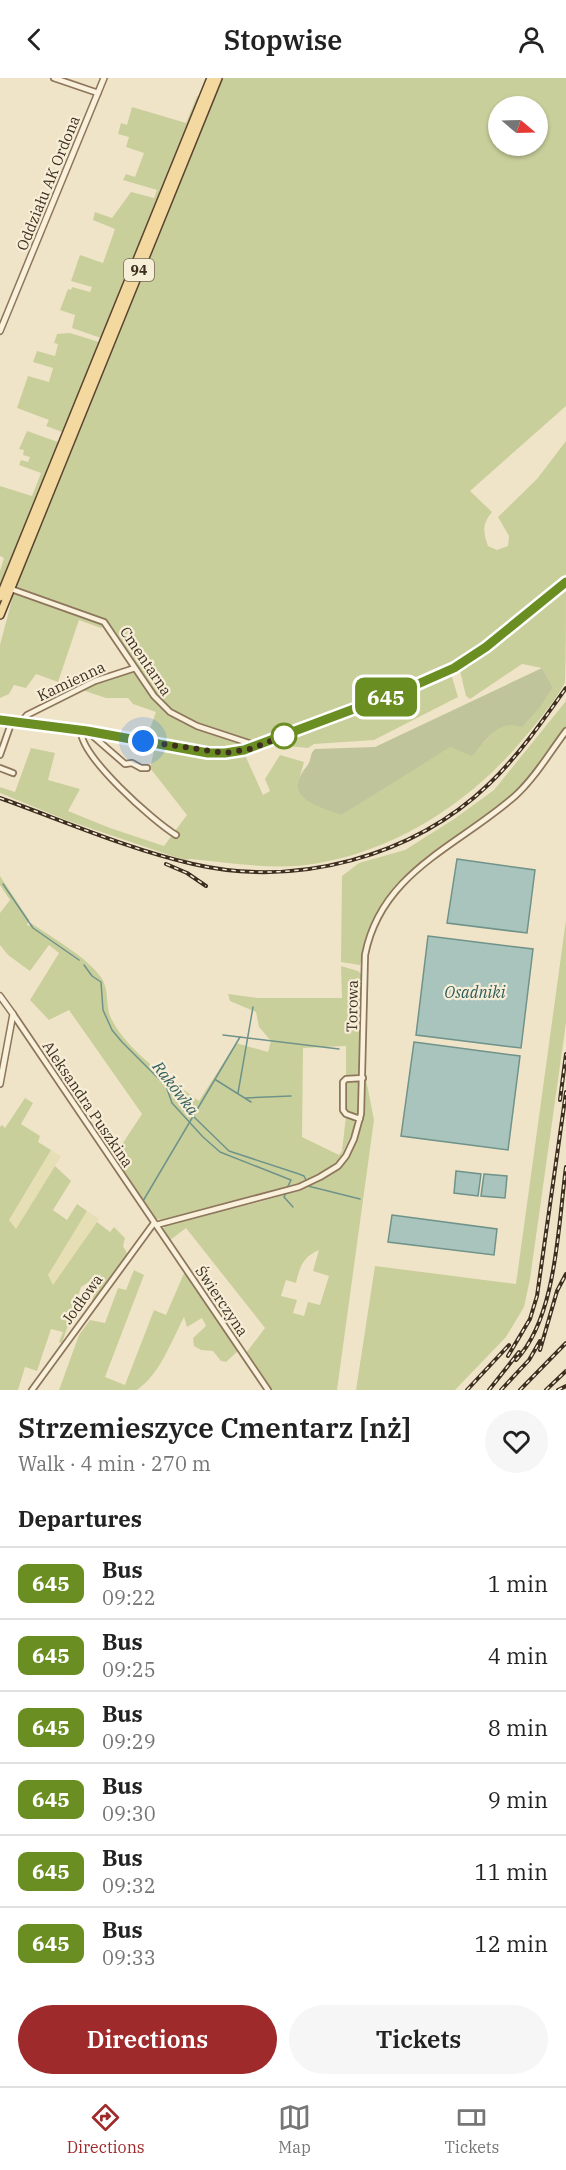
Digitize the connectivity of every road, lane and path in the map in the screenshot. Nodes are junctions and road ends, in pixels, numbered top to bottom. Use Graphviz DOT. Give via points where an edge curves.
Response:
graph roads {
  1 [pos="54,78"];
  2 [pos="104,78"];
  3 [pos="211,78"];
  4 [pos="218,78"];
  5 [pos="98,93"];
  6 [pos="0,331"];
  7 [pos="566,582"];
  8 [pos="14,590"];
  9 [pos="0,597"];
  10 [pos="0,615"];
  11 [pos="135,668"];
  12 [pos="0,720"];
  13 [pos="12,721"];
  14 [pos="21,722"];
  15 [pos="81,731"];
  16 [pos="566,731"];
  17 [pos="94,733"];
  18 [pos="258,746"];
  19 [pos="0,754"];
  20 [pos="0,768"];
  21 [pos="147,768"];
  22 [pos="13,773"];
  23 [pos="176,835"];
  24 [pos="0,996"];
  25 [pos="13,1014"];
  26 [pos="363,1078"];
  27 [pos="0,1084"];
  28 [pos="360,1119"];
  29 [pos="155,1224"];
  30 [pos="32,1390"];
  31 [pos="268,1390"];
  1 -- 5 [label="street"];
  2 -- 5 [label="street, Oddziału AK Ordona"];
  3 -- 9 [label="main road, 94"];
  4 -- 10 [label="main road, 94"];
  5 -- 6 [label="street, Oddziału AK Ordona"];
  7 -- 18 [label="street" via="454,668"];
  8 -- 11 [label="street, Cmentarna" via="104,622"];
  11 -- 14 [label="street, Kamienna" via="81,687 27,715"];
  11 -- 18 [label="street, Cmentarna" via="159,702 175,716"];
  12 -- 13 [label="street"];
  13 -- 14 [label="street"];
  13 -- 19 [label="street"];
  14 -- 15 [label="street"];
  15 -- 17 [label="street"];
  15 -- 23 [label="street" via="100,766"];
  16 -- 26 [label="street, Torowa" via="515,795 412,874 383,906 365,955"];
  17 -- 18 [label="street" via="216,753"];
  17 -- 21 [label="street" via="124,764"];
  20 -- 22 [label="street"];
  24 -- 25 [label="street, Aleksandra Puszkina"];
  25 -- 27 [label="street"];
  25 -- 29 [label="street, Aleksandra Puszkina"];
  26 -- 28 [label="street, Torowa"];
  26 -- 28 [label="street" via="343,1082 343,1110"];
  28 -- 29 [label="street, Torowa" via="346,1156 320,1177"];
  29 -- 30 [label="street, Jodłowa"];
  29 -- 31 [label="street, Świerczyna"];
}
